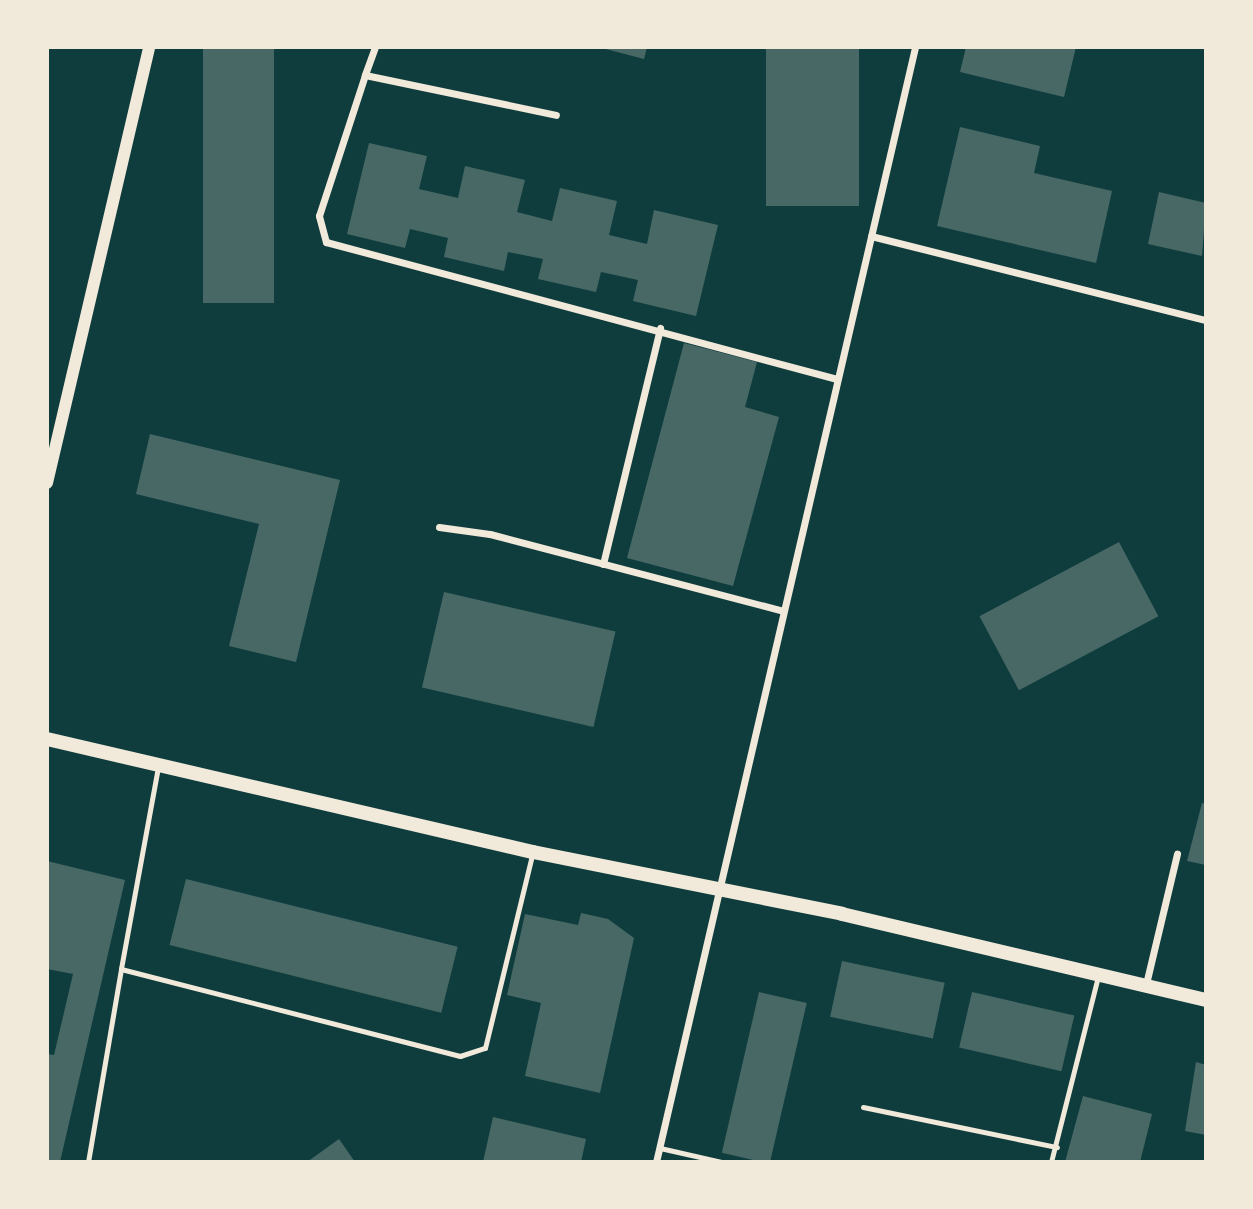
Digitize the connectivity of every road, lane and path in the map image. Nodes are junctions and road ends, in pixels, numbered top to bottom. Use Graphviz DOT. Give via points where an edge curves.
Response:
graph roads {
  1 [pos="149,47"];
  2 [pos="374,47"];
  3 [pos="915,47"];
  4 [pos="365,75"];
  5 [pos="556,116"];
  6 [pos="871,236"];
  7 [pos="1206,320"];
  8 [pos="660,328"];
  9 [pos="837,379"];
  10 [pos="47,483"];
  11 [pos="439,527"];
  12 [pos="603,564"];
  13 [pos="783,611"];
  14 [pos="47,739"];
  15 [pos="158,764"];
  16 [pos="533,852"];
  17 [pos="1177,855"];
  18 [pos="718,891"];
  19 [pos="121,969"];
  20 [pos="1098,976"];
  21 [pos="1146,984"];
  22 [pos="1206,1000"];
  23 [pos="863,1107"];
  24 [pos="1056,1147"];
  25 [pos="660,1148"];
  26 [pos="88,1162"];
  27 [pos="656,1162"];
  28 [pos="722,1162"];
  29 [pos="1051,1162"];
  1 -- 10 [label="street"];
  2 -- 4 [label="street"];
  3 -- 6 [label="street"];
  4 -- 5 [label="street"];
  4 -- 8 [label="street" via="319,216 326,242"];
  6 -- 7 [label="street"];
  6 -- 9 [label="street"];
  8 -- 9 [label="street"];
  8 -- 12 [label="street"];
  9 -- 13 [label="street"];
  11 -- 12 [label="street" via="490,534"];
  12 -- 13 [label="street"];
  13 -- 18 [label="street"];
  14 -- 15 [label="main road"];
  15 -- 16 [label="main road"];
  15 -- 19 [label="lane"];
  16 -- 18 [label="main road"];
  16 -- 19 [label="lane" via="485,1048 474,1055 460,1056 331,1026"];
  17 -- 21 [label="street"];
  18 -- 20 [label="main road" via="842,914"];
  18 -- 25 [label="street"];
  19 -- 26 [label="lane"];
  20 -- 21 [label="main road"];
  20 -- 24 [label="lane"];
  21 -- 22 [label="main road"];
  23 -- 24 [label="lane"];
  24 -- 29 [label="lane"];
  25 -- 27 [label="street"];
  25 -- 28 [label="lane"];
}
